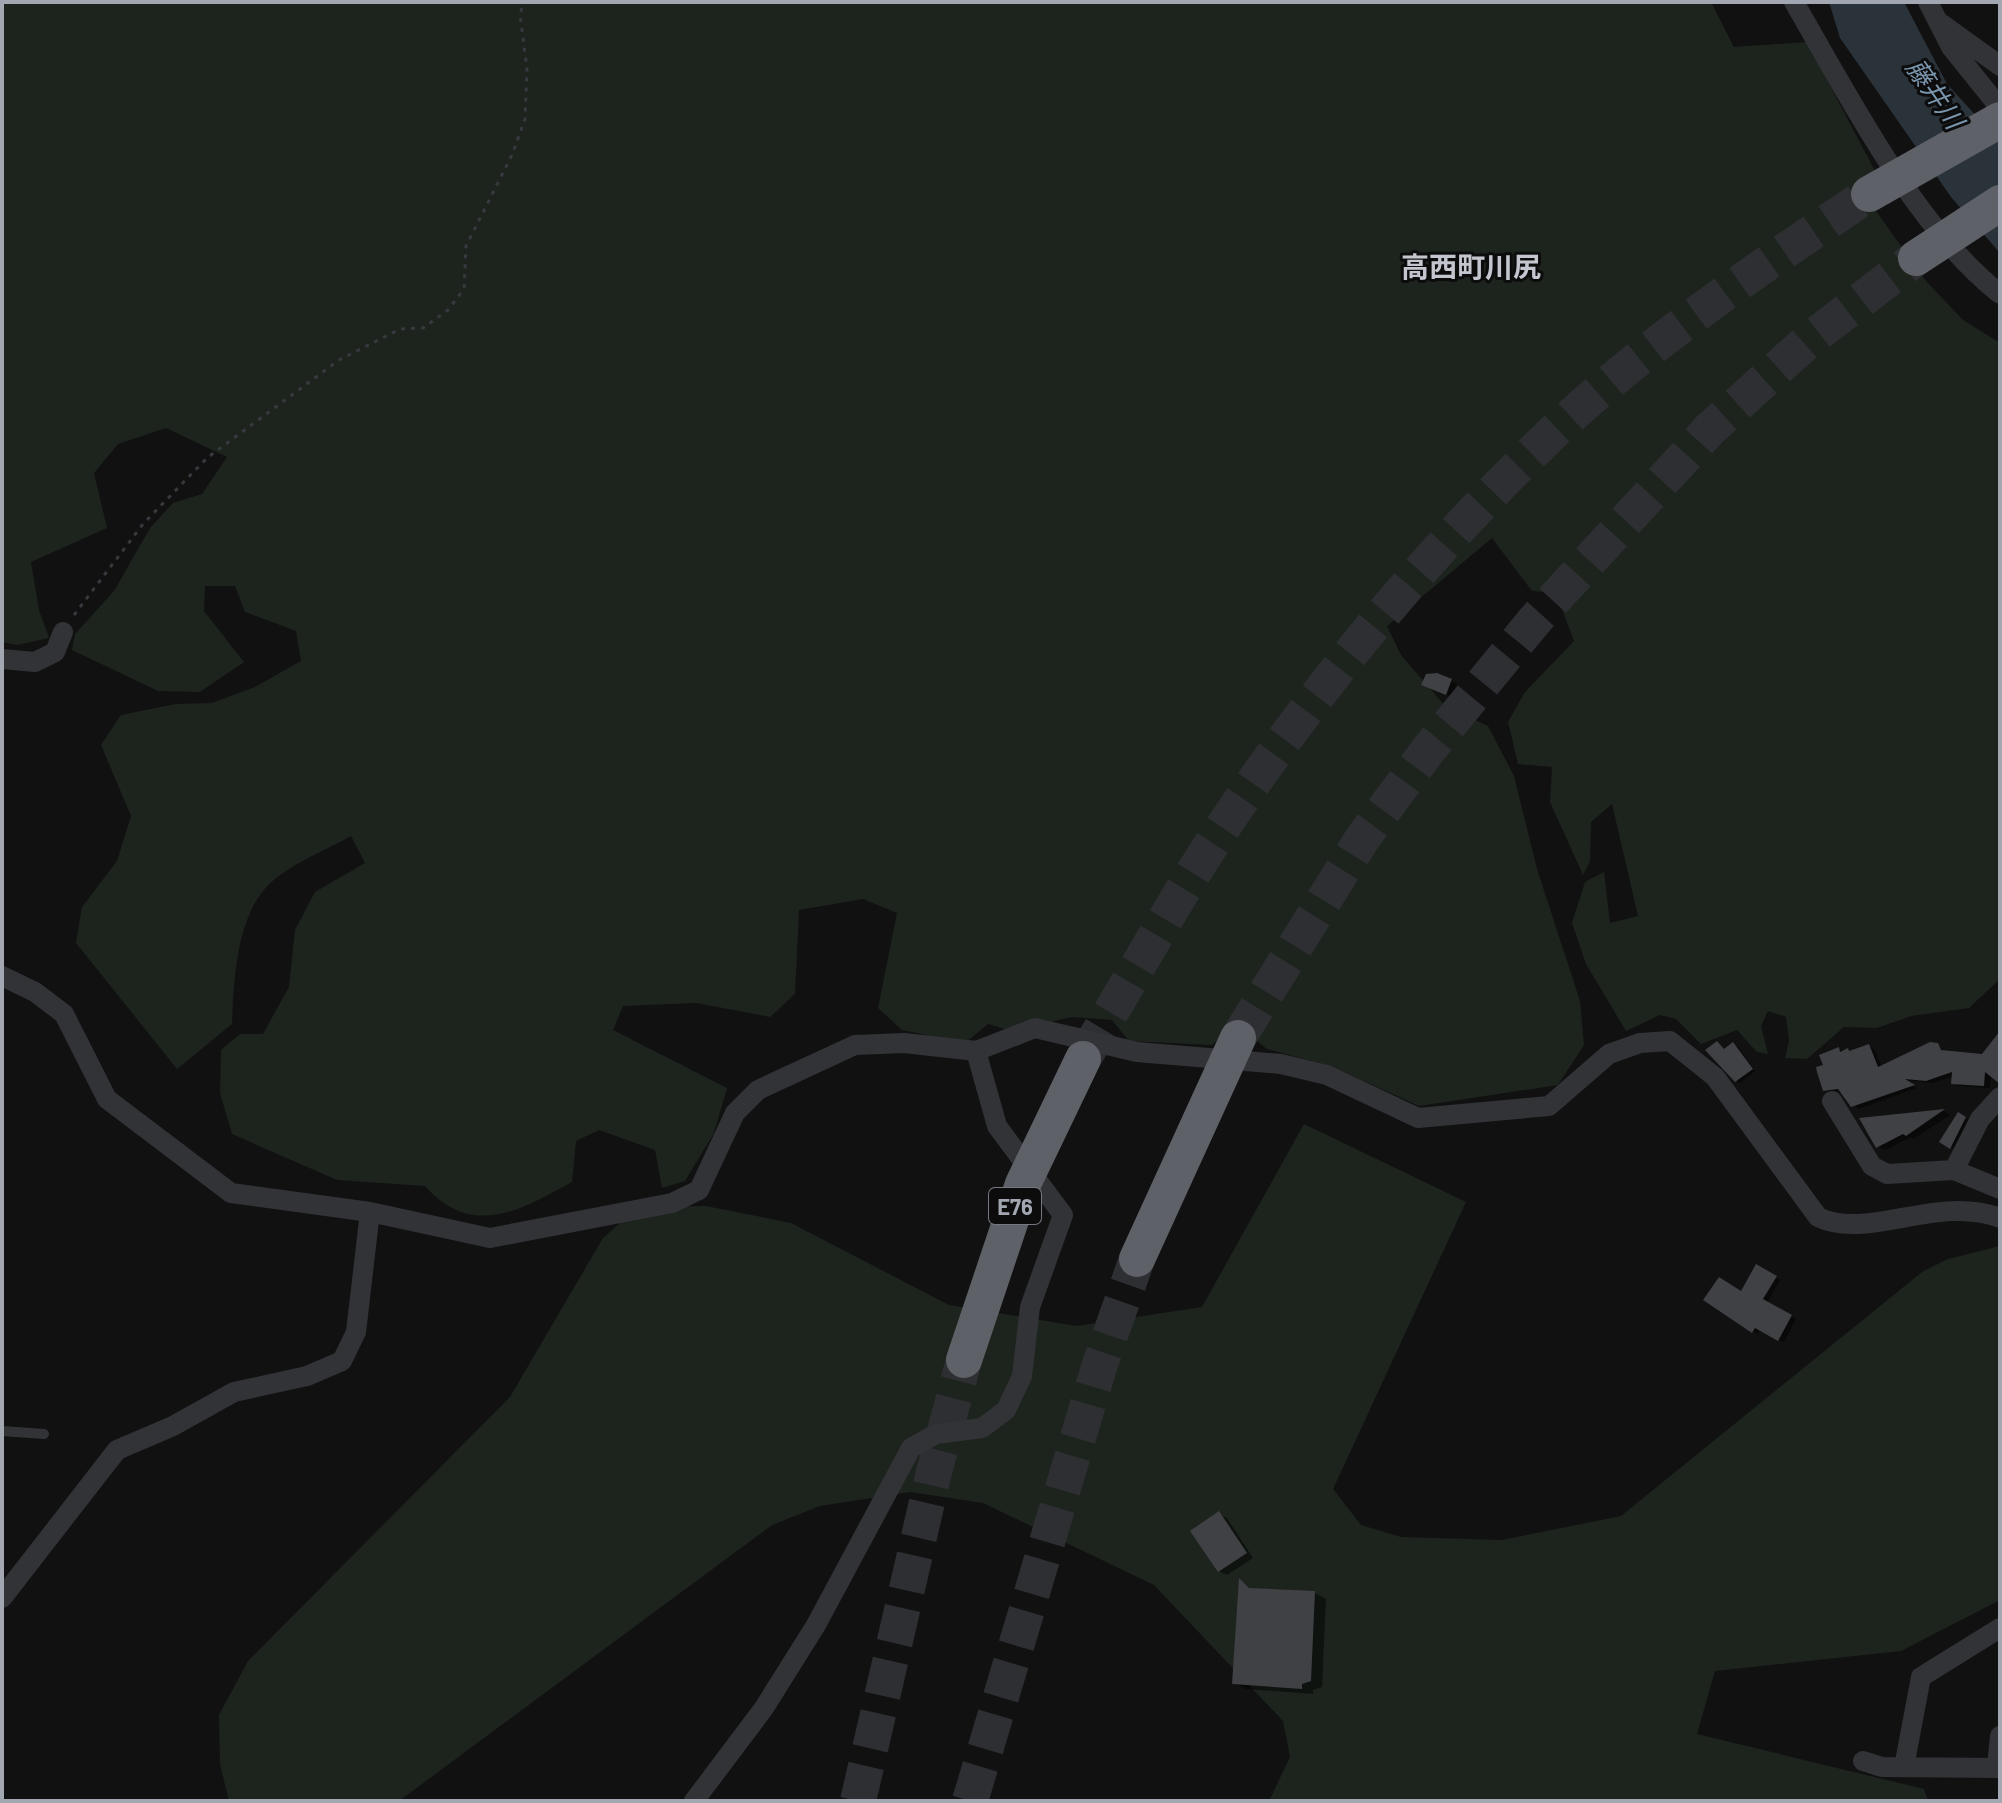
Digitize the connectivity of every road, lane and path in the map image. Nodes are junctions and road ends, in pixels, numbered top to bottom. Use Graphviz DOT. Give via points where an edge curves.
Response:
graph roads {
  1 [pos="524,2"];
  2 [pos="1794,2"];
  3 [pos="1928,2"];
  4 [pos="1940,22"];
  5 [pos="2000,66"];
  6 [pos="2000,108"];
  7 [pos="2000,120"];
  8 [pos="1869,194"];
  9 [pos="1998,205"];
  10 [pos="1916,258"];
  11 [pos="2000,294"];
  12 [pos="63,632"];
  13 [pos="2,659"];
  14 [pos="2,976"];
  15 [pos="1238,1038"];
  16 [pos="976,1051"];
  17 [pos="1083,1059"];
  18 [pos="2000,1097"];
  19 [pos="1832,1101"];
  20 [pos="1954,1170"];
  21 [pos="2000,1189"];
  22 [pos="370,1212"];
  23 [pos="2000,1218"];
  24 [pos="1137,1259"];
  25 [pos="964,1360"];
  26 [pos="2,1431"];
  27 [pos="44,1434"];
  28 [pos="2,1598"];
  29 [pos="2000,1628"];
  30 [pos="2000,1736"];
  31 [pos="1863,1761"];
  32 [pos="1904,1767"];
  33 [pos="1999,1767"];
  34 [pos="694,1801"];
  1 -- 12 [label="path" via="520,14 527,69 525,119 466,246 464,289 448,310 423,328 400,329 339,360 207,458 143,524"];
  2 -- 11 [label="street" via="1883,155 1970,270"];
  3 -- 4 [label="street"];
  4 -- 5 [label="street"];
  4 -- 6 [label="street" via="1951,47"];
  7 -- 8 [label="highway"];
  9 -- 10 [label="highway"];
  12 -- 13 [label="street" via="55,652 35,662"];
  14 -- 22 [label="street" via="64,1014 107,1099 231,1193"];
  15 -- 24 [label="highway"];
  16 -- 22 [label="street" via="904,1043 855,1045 758,1090 735,1113 699,1190 672,1203 490,1238"];
  16 -- 23 [label="street" via="1035,1028 1137,1052 1281,1064 1327,1075 1418,1118 1549,1106 1609,1054 1640,1043 1670,1041 1715,1077 1818,1217 1837,1227 1940,1209"];
  16 -- 34 [label="street" via="997,1126 1063,1215 1030,1307 1022,1376 1006,1410 982,1428 936,1434 911,1448 816,1625 764,1708"];
  17 -- 25 [label="highway, E76" via="1023,1184"];
  18 -- 20 [label="street" via="1980,1119"];
  19 -- 20 [label="street" via="1872,1166 1887,1174"];
  20 -- 21 [label="street"];
  22 -- 28 [label="street" via="356,1332 342,1361 307,1376 234,1392 117,1450"];
  26 -- 27 [label="lane"];
  29 -- 32 [label="street" via="1921,1677"];
  30 -- 33 [label="street"];
  31 -- 32 [label="street"];
  32 -- 33 [label="street"];
}
